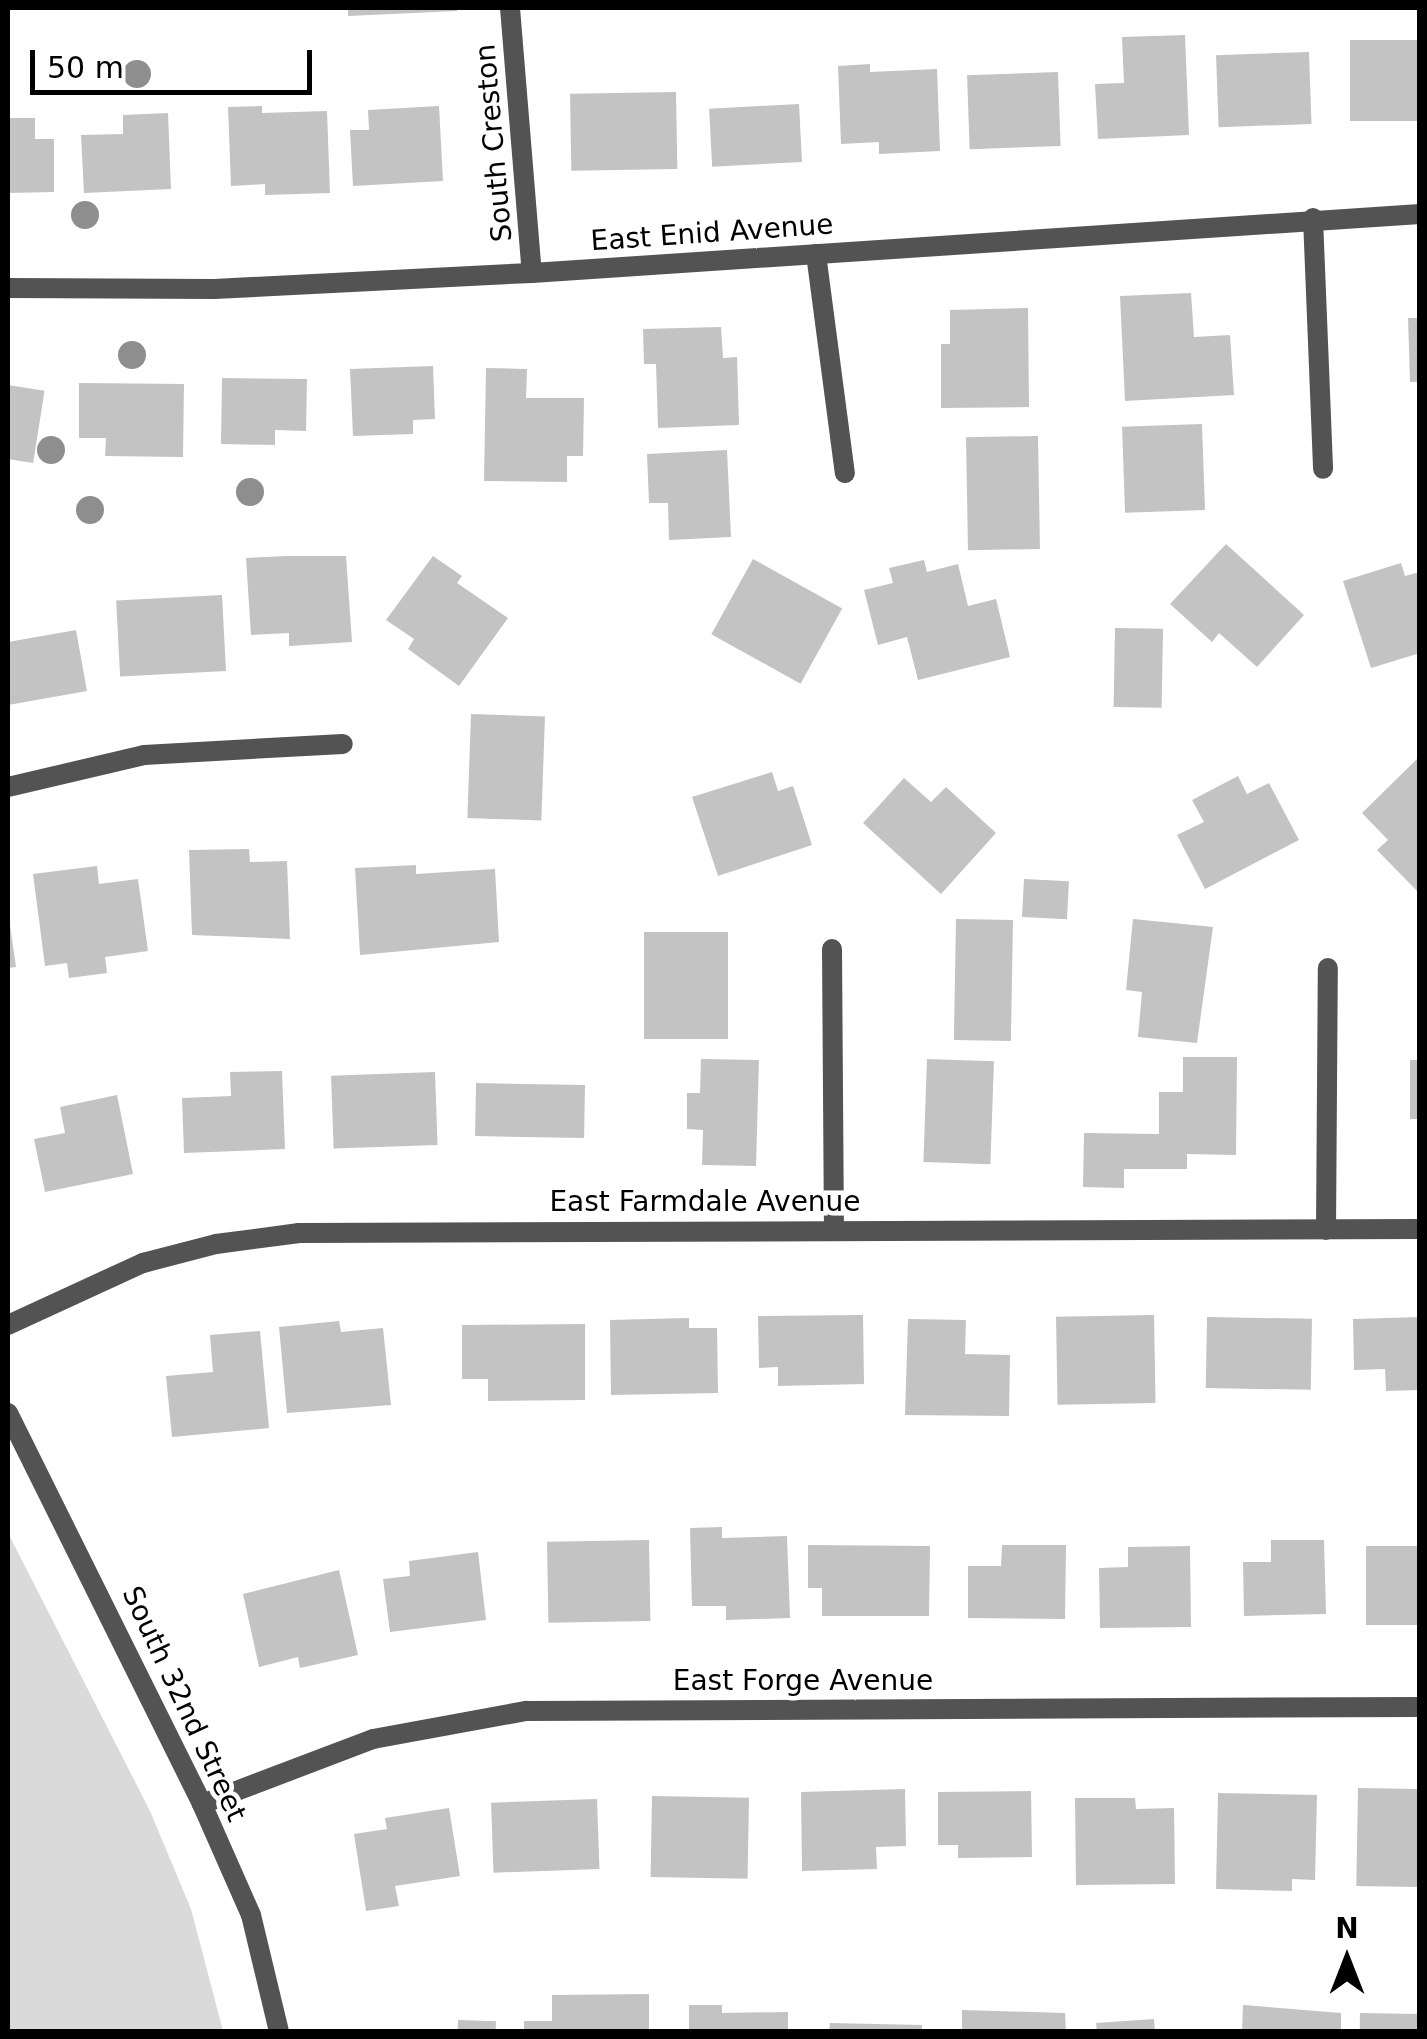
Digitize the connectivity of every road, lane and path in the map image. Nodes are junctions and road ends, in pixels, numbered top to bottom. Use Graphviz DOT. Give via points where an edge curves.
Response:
graph roads {
  1 [pos="510,8"];
  2 [pos="1420,214"];
  3 [pos="1313,218"];
  4 [pos="816,254"];
  5 [pos="532,273"];
  6 [pos="8,288"];
  7 [pos="1323,469"];
  8 [pos="845,473"];
  9 [pos="343,744"];
  10 [pos="8,787"];
  11 [pos="832,948"];
  12 [pos="1328,968"];
  13 [pos="834,1228"];
  14 [pos="1326,1230"];
  15 [pos="1420,1230"];
  16 [pos="8,1324"];
  17 [pos="8,1413"];
  18 [pos="1420,1707"];
  19 [pos="202,1804"];
  20 [pos="279,2032"];
  1 -- 5 [label="street, South Creston"];
  2 -- 3 [label="street, East Enid Avenue"];
  3 -- 4 [label="street, East Enid Avenue"];
  3 -- 7 [label="street"];
  4 -- 5 [label="street, East Enid Avenue"];
  4 -- 8 [label="street"];
  5 -- 6 [label="street, East Enid Avenue" via="214,289"];
  9 -- 10 [label="street" via="144,755"];
  11 -- 13 [label="street"];
  12 -- 14 [label="street"];
  13 -- 14 [label="street, East Farmdale Avenue"];
  13 -- 16 [label="street, East Farmdale Avenue" via="300,1234 216,1244 143,1263"];
  14 -- 15 [label="street, East Farmdale Avenue"];
  17 -- 19 [label="street, South 32nd Street"];
  18 -- 19 [label="street, East Forge Avenue" via="526,1711 373,1739"];
  19 -- 20 [label="street, South 32nd Street" via="251,1915"];
}
